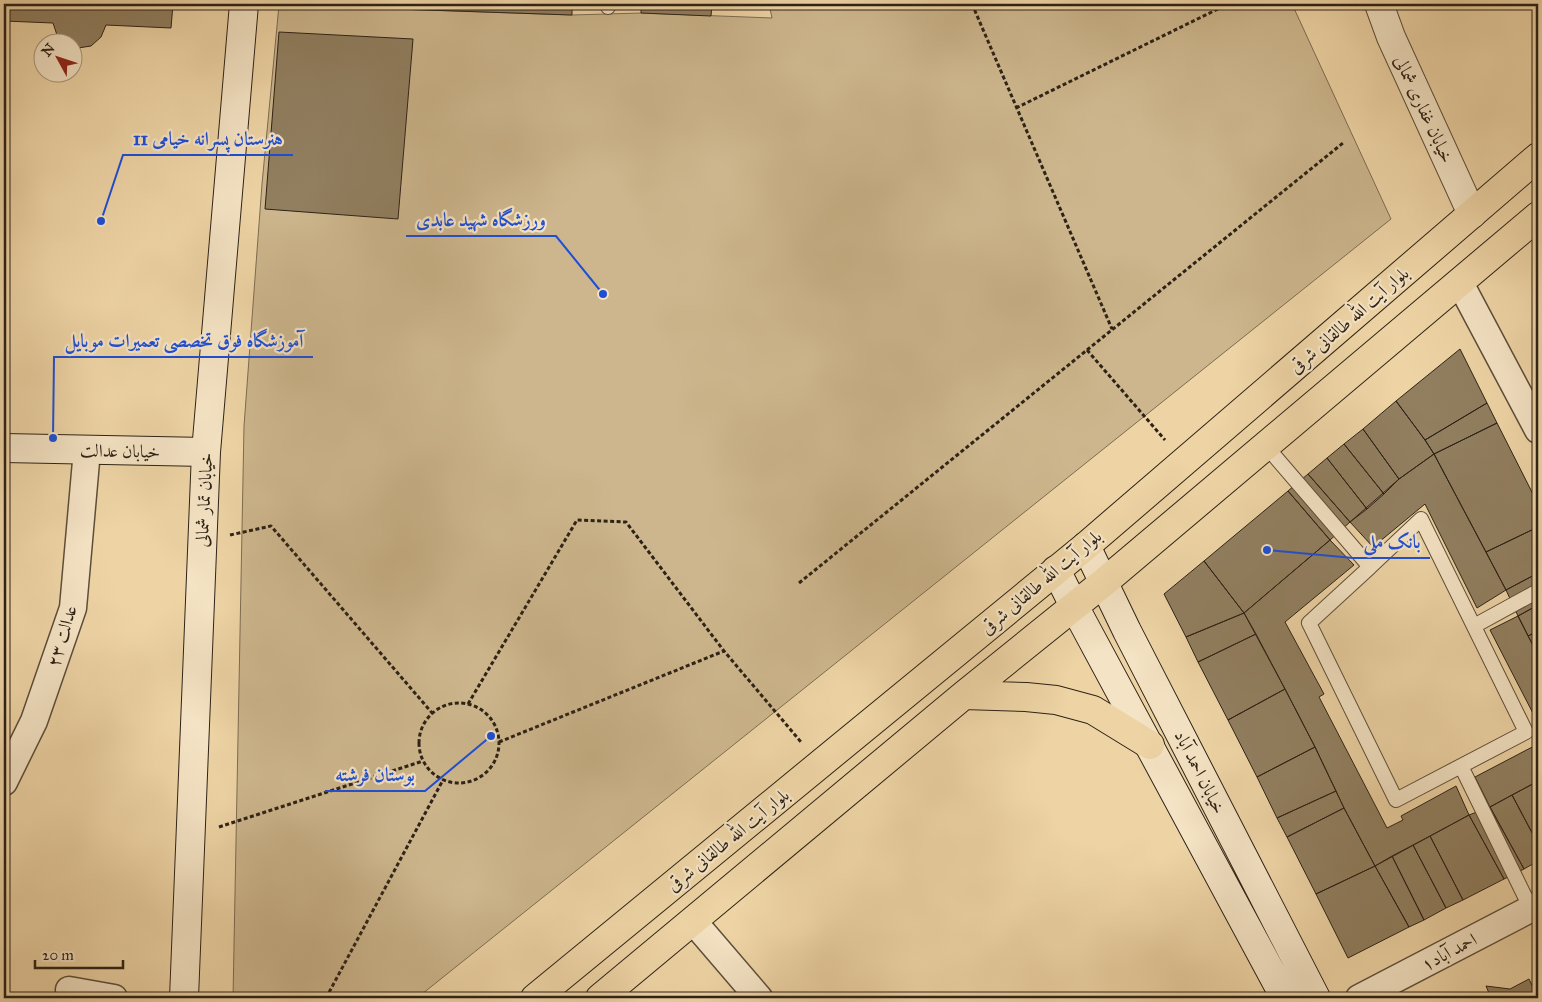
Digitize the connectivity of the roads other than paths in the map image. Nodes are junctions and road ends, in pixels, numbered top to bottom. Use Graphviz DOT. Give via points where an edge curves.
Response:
graph roads {
  1 [pos="244,4"];
  2 [pos="1379,4"];
  3 [pos="1538,157"];
  4 [pos="1472,214"];
  5 [pos="1538,216"];
  6 [pos="1460,283"];
  7 [pos="1538,430"];
  8 [pos="1266,446"];
  9 [pos="4,448"];
  10 [pos="87,450"];
  11 [pos="206,452"];
  12 [pos="1086,546"];
  13 [pos="1370,567"];
  14 [pos="1056,570"];
  15 [pos="1103,583"];
  16 [pos="1538,591"];
  17 [pos="1074,606"];
  18 [pos="1474,626"];
  19 [pos="964,695"];
  20 [pos="1150,745"];
  21 [pos="1461,766"];
  22 [pos="4,782"];
  23 [pos="1535,907"];
  24 [pos="693,921"];
  25 [pos="69,990"];
  26 [pos="114,998"];
  27 [pos="184,998"];
  28 [pos="536,998"];
  29 [pos="600,998"];
  30 [pos="759,998"];
  31 [pos="1285,998"];
  32 [pos="1316,998"];
  33 [pos="1360,998"];
  1 -- 11 [label="main road, خیابان تمار شمالی"];
  2 -- 4 [label="main road, خیابان غفاری شمالی"];
  3 -- 4 [label="main road, بلوار آیت الله طالقانی شرقی"];
  4 -- 12 [label="main road, بلوار آیت الله طالقانی شرقی"];
  5 -- 6 [label="main road"];
  6 -- 7 [label="street"];
  6 -- 8 [label="main road"];
  8 -- 13 [label="lane"];
  8 -- 15 [label="main road"];
  9 -- 10 [label="main road, خیابان عدالت"];
  10 -- 11 [label="main road, خیابان عدالت"];
  10 -- 22 [label="street, عدالت ۲۳" via="73,608 34,721"];
  11 -- 27 [label="main road, خیابان تمار شمالی"];
  12 -- 14 [label="main road, بلوار آیت الله طالقانی شرقی"];
  12 -- 15 [label="main road, خیابان احمد آباد"];
  13 -- 18 [label="lane" via="1421,519"];
  13 -- 21 [label="lane" via="1309,623 1396,800"];
  14 -- 17 [label="main road, خیابان احمد آباد"];
  14 -- 28 [label="main road, بلوار آیت الله طالقانی شرقی"];
  15 -- 17 [label="main road"];
  15 -- 32 [label="main road, خیابان احمد آباد"];
  16 -- 18 [label="lane"];
  17 -- 19 [label="main road"];
  17 -- 20 [label="main road, خیابان احمد آباد"];
  18 -- 21 [label="lane" via="1526,732"];
  19 -- 20 [label="main road" via="1056,700 1093,710"];
  19 -- 24 [label="main road"];
  20 -- 31 [label="main road, خیابان احمد آباد"];
  21 -- 23 [label="lane"];
  23 -- 33 [label="street, احمد آباد۱"];
  24 -- 29 [label="main road"];
  24 -- 30 [label="street"];
  25 -- 26 [label="street"];
}
